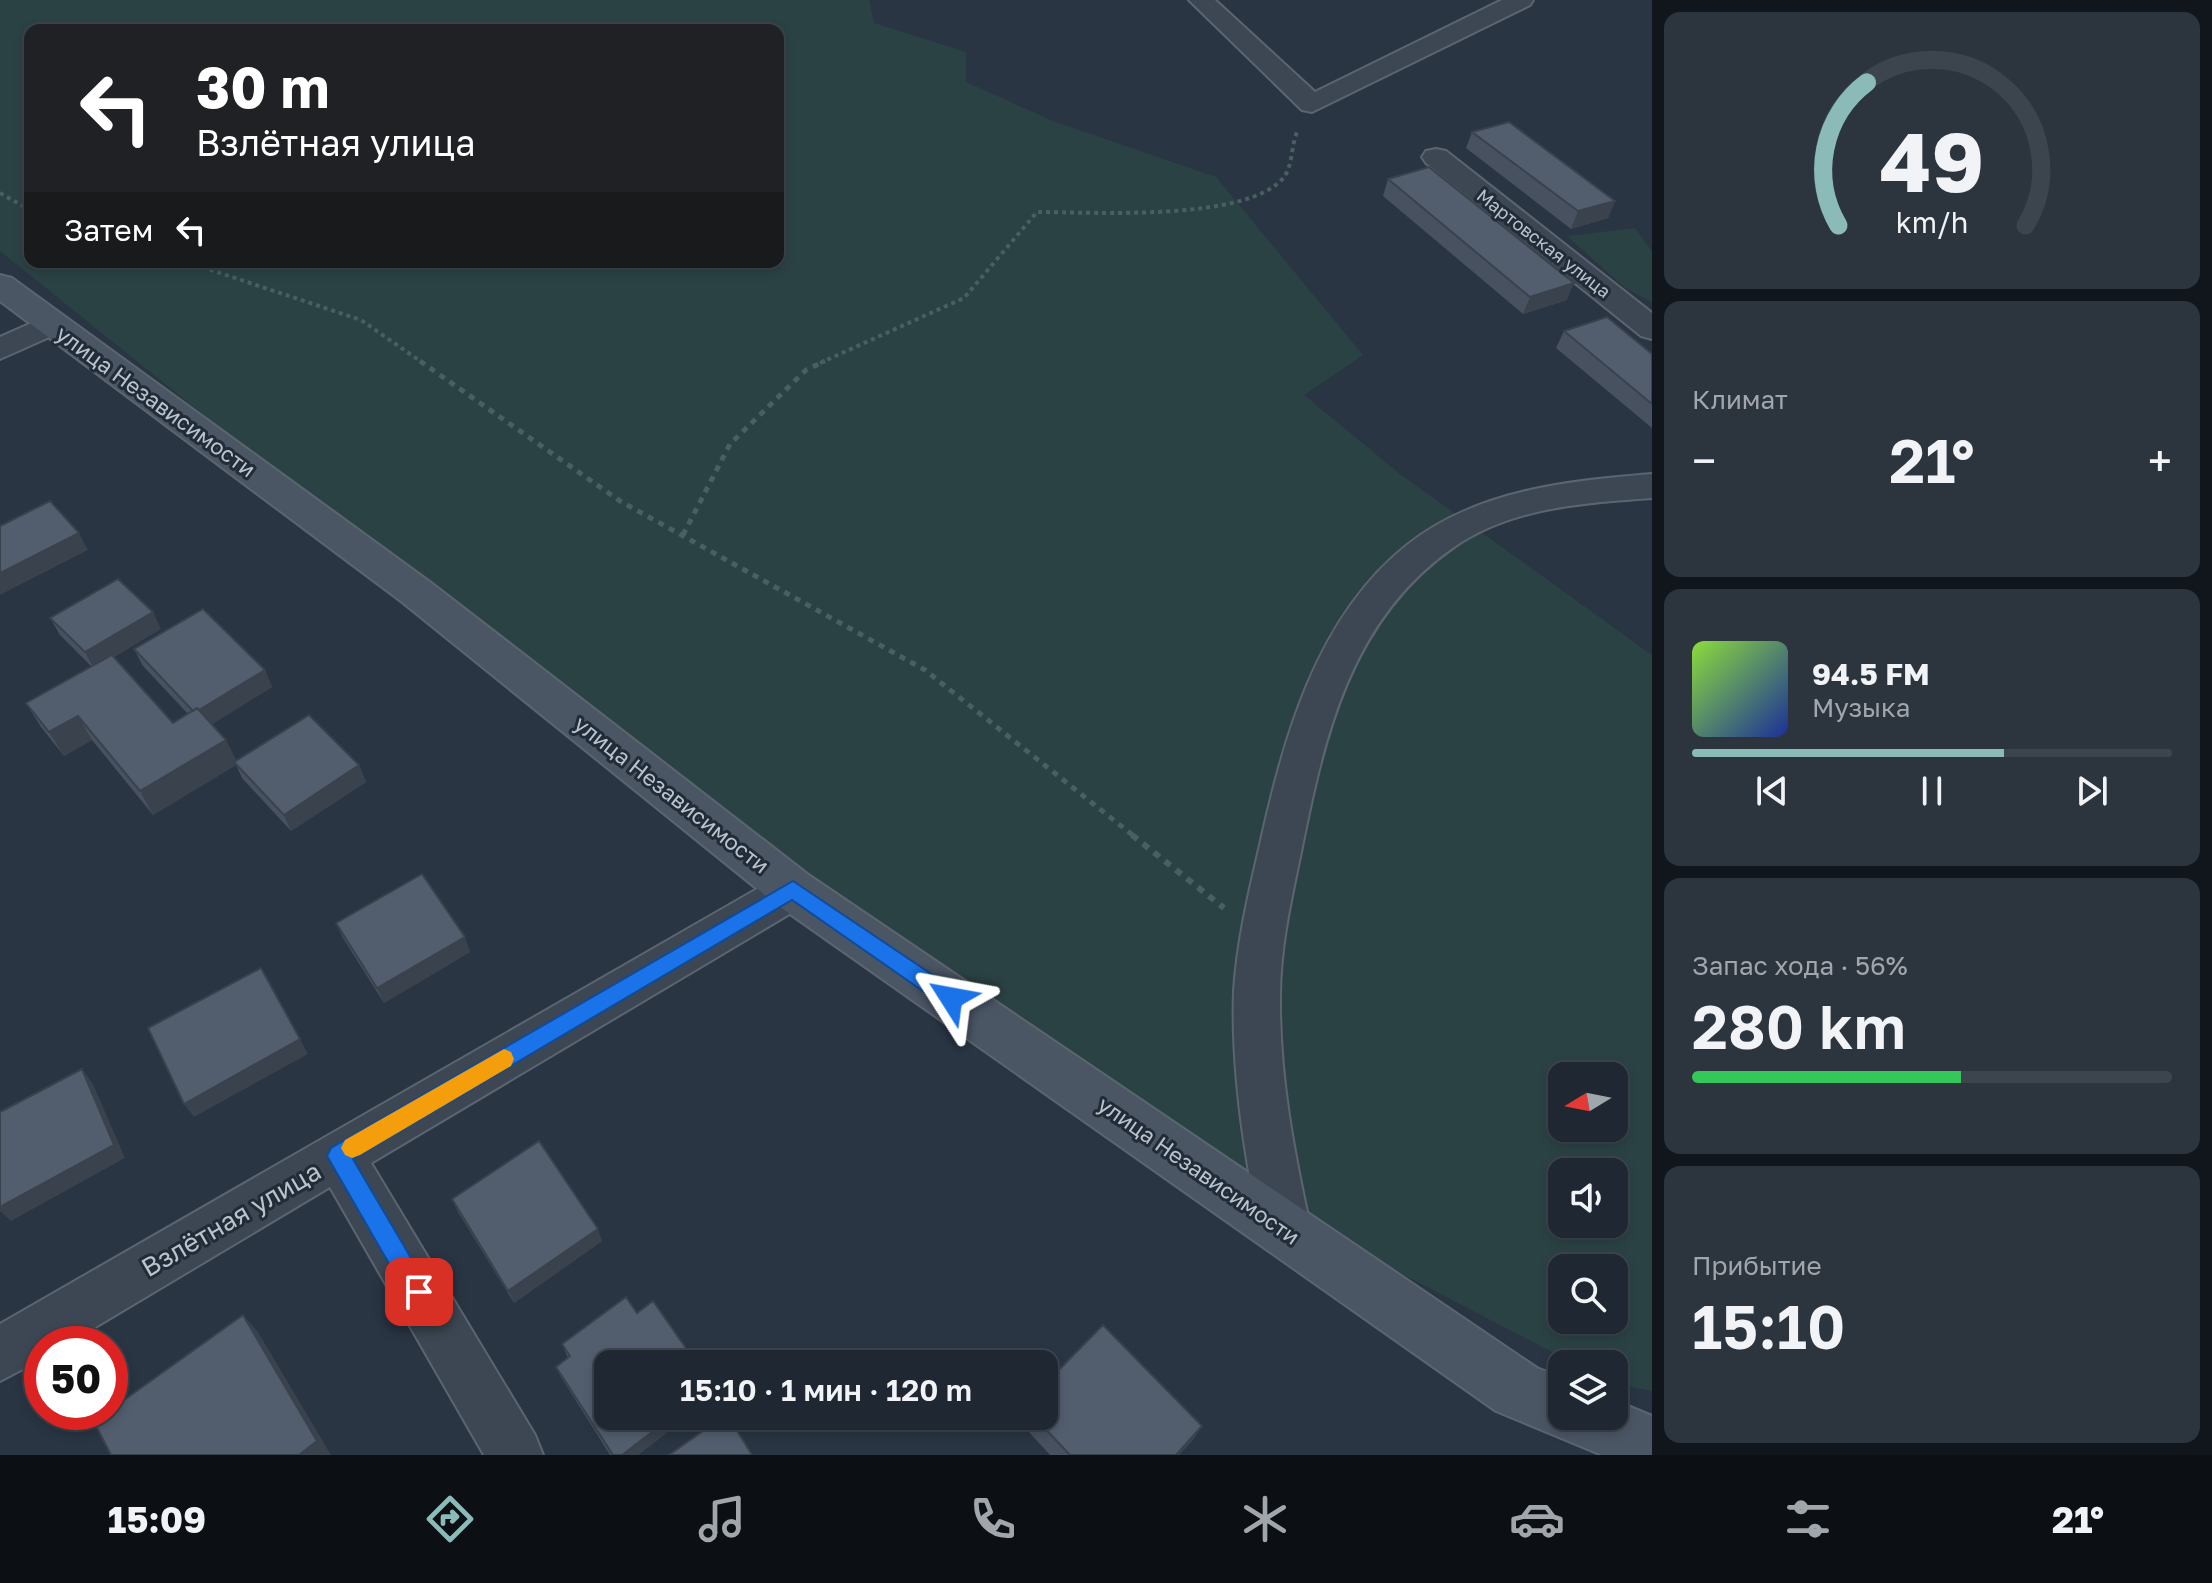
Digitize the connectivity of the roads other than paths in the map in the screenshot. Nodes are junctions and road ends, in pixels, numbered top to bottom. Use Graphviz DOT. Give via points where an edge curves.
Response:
graph roads {
  1 [pos="1201,0"];
  2 [pos="1521,0"];
  3 [pos="1436,157"];
  4 [pos="0,285"];
  5 [pos="52,324"];
  6 [pos="1652,329"];
  7 [pos="0,349"];
  8 [pos="1643,486"];
  9 [pos="793,890"];
  10 [pos="339,1156"];
  11 [pos="1286,1230"];
  12 [pos="0,1354"];
  13 [pos="1539,1399"];
  14 [pos="1614,1430"];
  15 [pos="1652,1446"];
  16 [pos="515,1455"];
  1 -- 2 [label="street" via="1312,104"];
  3 -- 6 [label="street, Мартовская улица"];
  4 -- 5 [label="main road, улица Независимости"];
  5 -- 7 [label="street"];
  5 -- 9 [label="main road, улица Независимости" via="416,592"];
  8 -- 11 [label="street" via="1548,495 1502,508 1441,538 1391,584 1359,626 1313,719 1300,754 1262,932 1256,1011 1270,1158"];
  9 -- 10 [label="street, Взлётная улица"];
  9 -- 11 [label="main road, улица Независимости"];
  10 -- 12 [label="street, Взлётная улица"];
  10 -- 16 [label="street"];
  11 -- 13 [label="main road, улица Независимости"];
  14 -- 15 [label="main road"];
}
